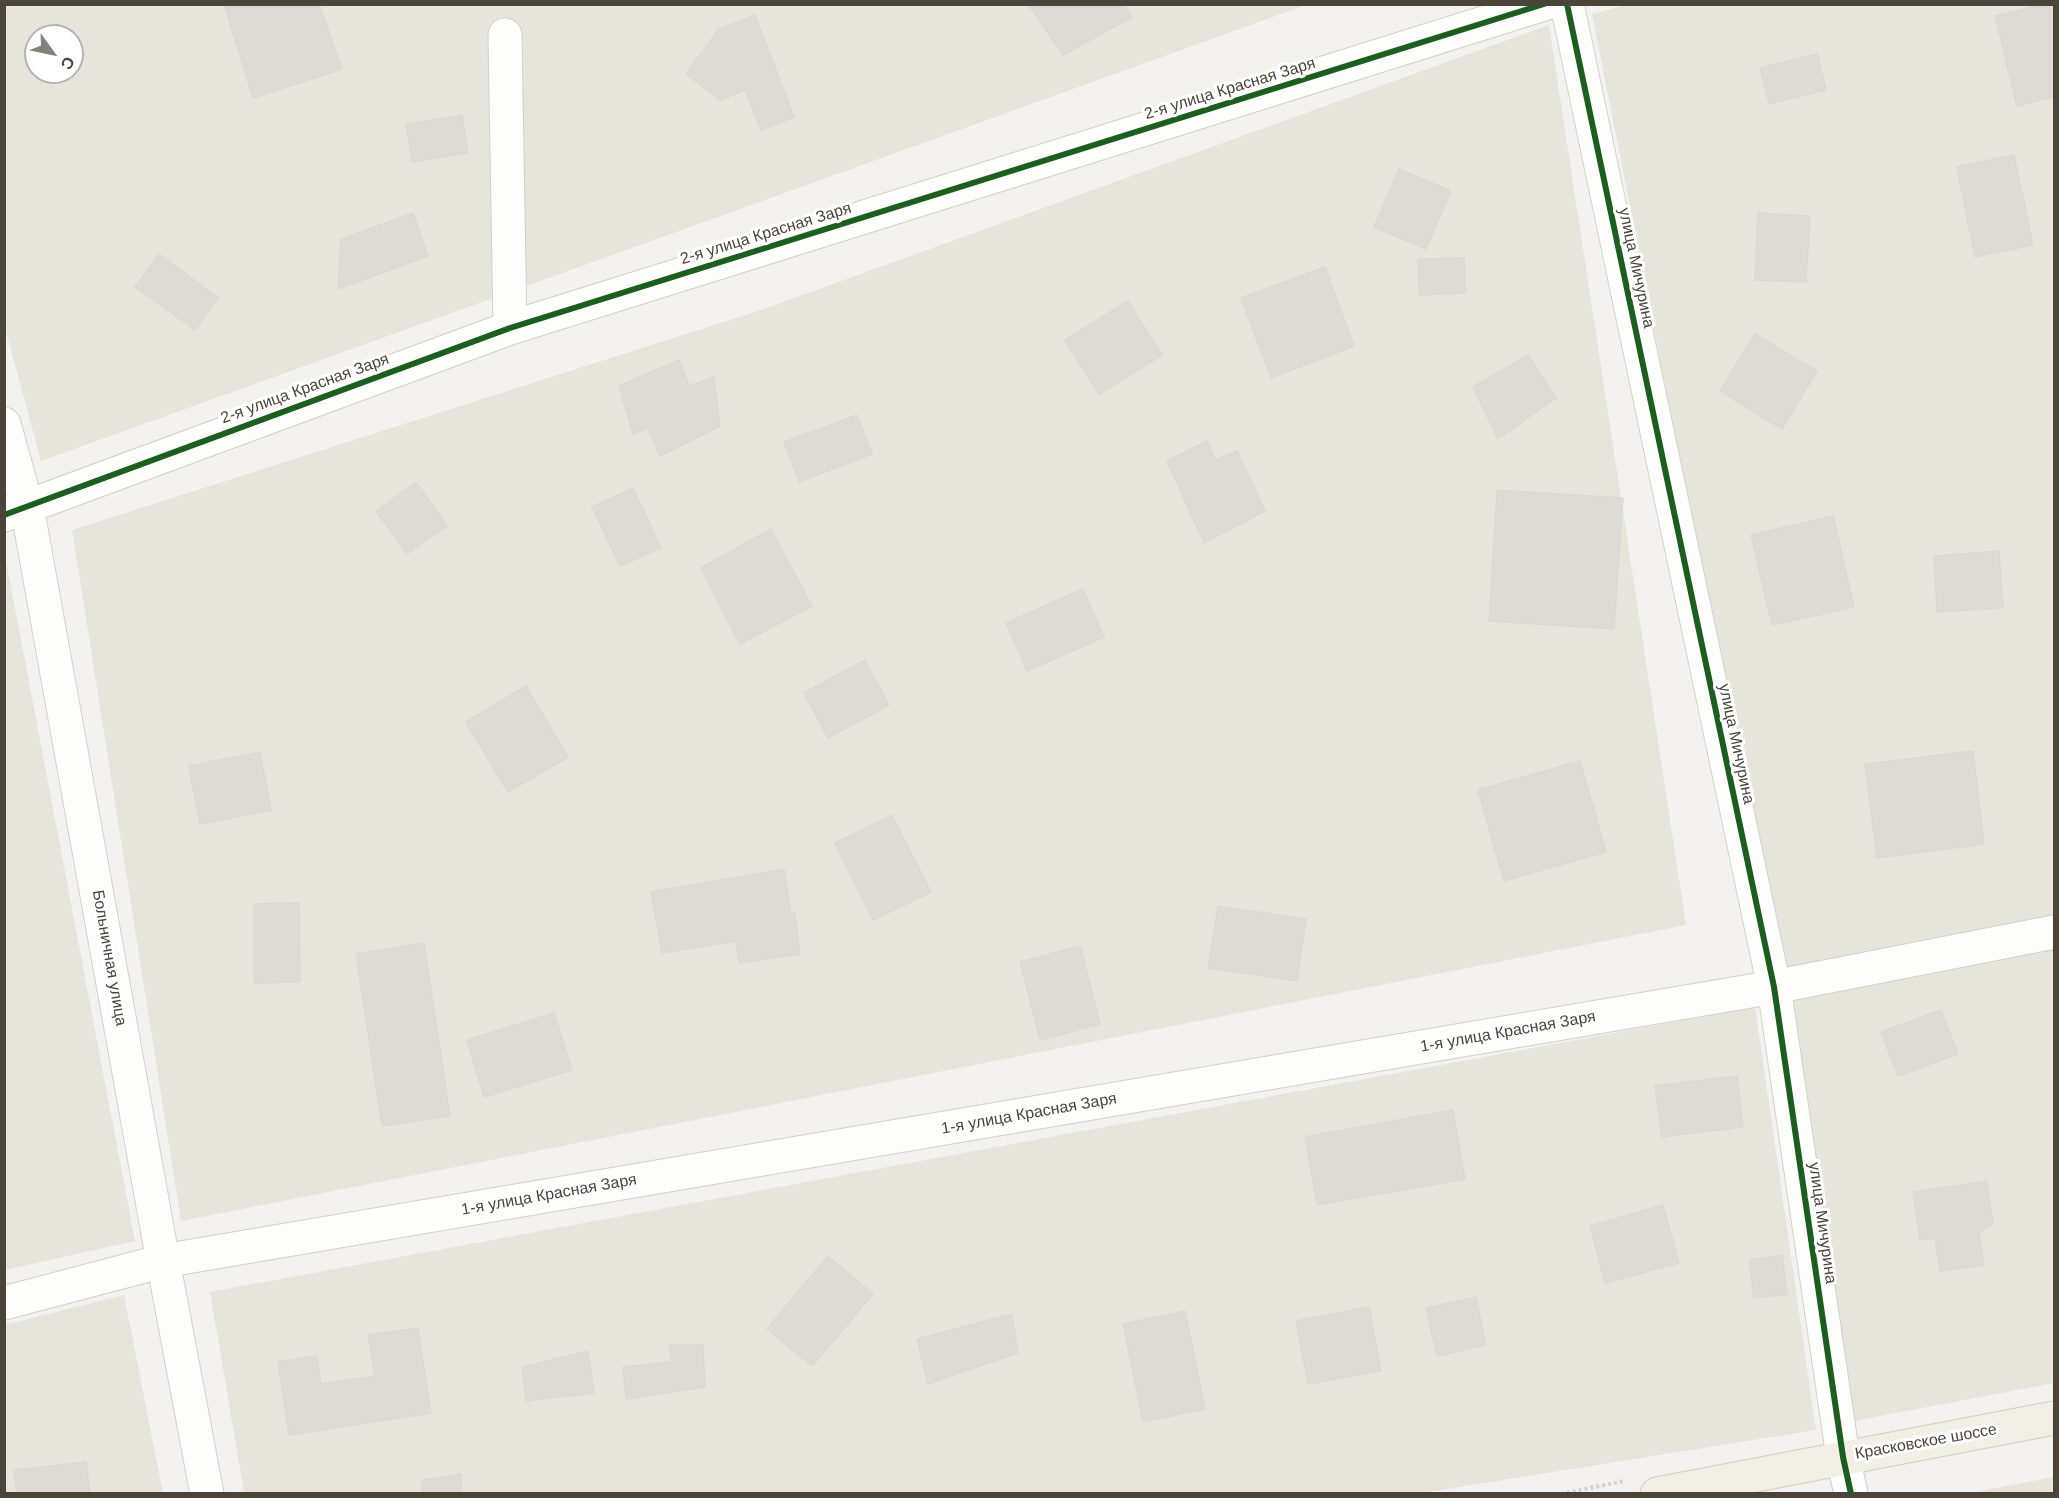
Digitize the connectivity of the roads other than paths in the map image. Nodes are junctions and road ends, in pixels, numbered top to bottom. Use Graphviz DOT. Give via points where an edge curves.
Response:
graph roads {
  1 [pos="1544,4"];
  2 [pos="1567,4"];
  3 [pos="505,35"];
  4 [pos="510,328"];
  5 [pos="4,424"];
  6 [pos="16,511"];
  7 [pos="2055,932"];
  8 [pos="1774,987"];
  9 [pos="163,1261"];
  10 [pos="4,1303"];
  11 [pos="2055,1418"];
  12 [pos="1843,1457"];
  13 [pos="207,1494"];
  14 [pos="1657,1494"];
  15 [pos="1851,1494"];
  1 -- 4 [label="street, 2-я улица Красная Заря"];
  2 -- 8 [label="street, улица Мичурина"];
  3 -- 4 [label="street"];
  4 -- 6 [label="street, 2-я улица Красная Заря"];
  5 -- 6 [label="street, Больничная улица"];
  6 -- 9 [label="street, Больничная улица"];
  7 -- 8 [label="street, 1-я улица Красная Заря"];
  8 -- 9 [label="street, 1-я улица Красная Заря"];
  8 -- 12 [label="street, улица Мичурина"];
  9 -- 10 [label="street, 1-я улица Красная Заря"];
  9 -- 13 [label="street, Больничная улица"];
  11 -- 12 [label="main road, Красковское шоссе"];
  12 -- 14 [label="main road, Красковское шоссе"];
  12 -- 15 [label="street, улица Мичурина"];
}
